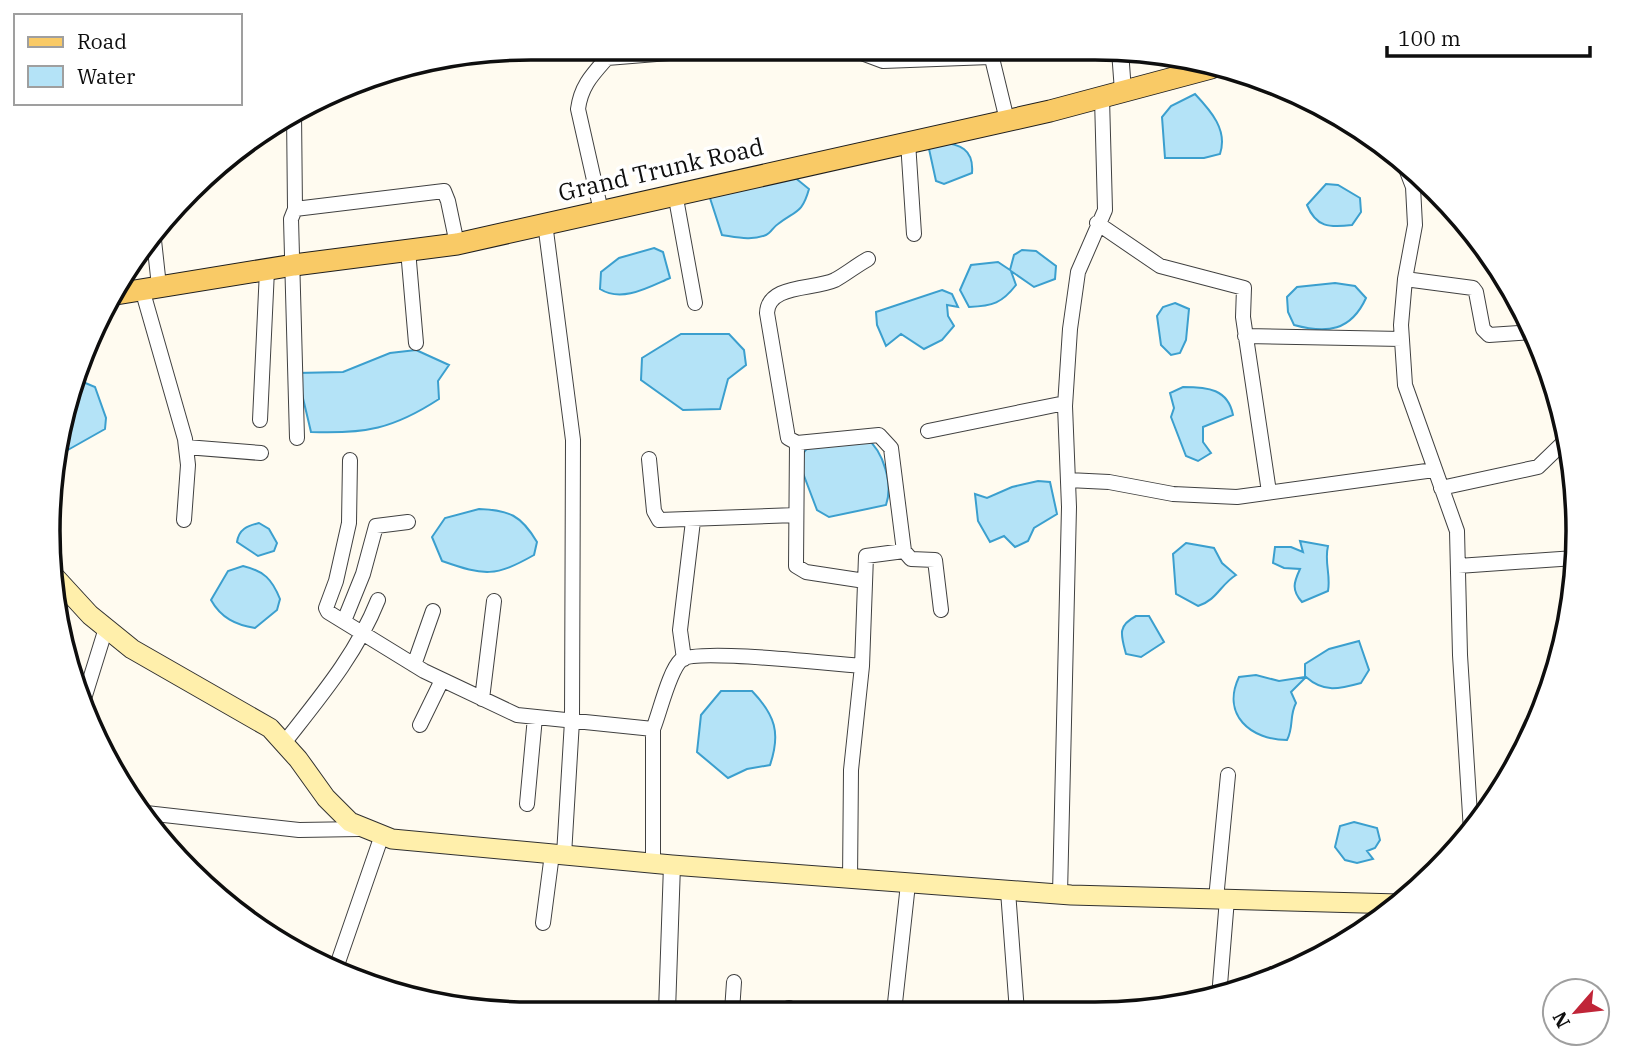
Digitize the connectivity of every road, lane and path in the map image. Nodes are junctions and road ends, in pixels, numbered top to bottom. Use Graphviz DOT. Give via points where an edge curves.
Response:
graph roads {
  1 [pos="601,60"];
  2 [pos="880,60"];
  3 [pos="898,60"];
  4 [pos="992,60"];
  5 [pos="1121,61"];
  6 [pos="1197,72"];
  7 [pos="1123,92"];
  8 [pos="1102,97"];
  9 [pos="1007,120"];
  10 [pos="294,124"];
  11 [pos="908,142"];
  12 [pos="1411,182"];
  13 [pos="675,193"];
  14 [pos="295,209"];
  15 [pos="601,211"];
  16 [pos="545,223"];
  17 [pos="1097,223"];
  18 [pos="914,233"];
  19 [pos="457,244"];
  20 [pos="408,250"];
  21 [pos="152,251"];
  22 [pos="868,259"];
  23 [pos="294,265"];
  24 [pos="267,270"];
  25 [pos="1405,279"];
  26 [pos="150,287"];
  27 [pos="125,292"];
  28 [pos="695,303"];
  29 [pos="1522,333"];
  30 [pos="1245,336"];
  31 [pos="1402,339"];
  32 [pos="416,343"];
  33 [pos="1065,403"];
  34 [pos="260,420"];
  35 [pos="928,431"];
  36 [pos="297,438"];
  37 [pos="797,443"];
  38 [pos="186,447"];
  39 [pos="1558,448"];
  40 [pos="261,453"];
  41 [pos="350,460"];
  42 [pos="649,460"];
  43 [pos="1434,470"];
  44 [pos="1068,480"];
  45 [pos="1441,488"];
  46 [pos="1269,492"];
  47 [pos="796,515"];
  48 [pos="184,520"];
  49 [pos="693,521"];
  50 [pos="408,522"];
  51 [pos="904,551"];
  52 [pos="1564,559"];
  53 [pos="1458,566"];
  54 [pos="865,581"];
  55 [pos="63,585"];
  56 [pos="377,600"];
  57 [pos="494,601"];
  58 [pos="941,610"];
  59 [pos="433,611"];
  60 [pos="344,621"];
  61 [pos="106,628"];
  62 [pos="364,634"];
  63 [pos="684,659"];
  64 [pos="414,665"];
  65 [pos="862,666"];
  66 [pos="443,680"];
  67 [pos="87,690"];
  68 [pos="482,699"];
  69 [pos="535,717"];
  70 [pos="572,721"];
  71 [pos="420,725"];
  72 [pos="653,729"];
  73 [pos="284,743"];
  74 [pos="1228,775"];
  75 [pos="527,804"];
  76 [pos="155,814"];
  77 [pos="1470,814"];
  78 [pos="376,832"];
  79 [pos="558,854"];
  80 [pos="662,864"];
  81 [pos="849,880"];
  82 [pos="908,884"];
  83 [pos="1008,891"];
  84 [pos="1060,894"];
  85 [pos="1221,899"];
  86 [pos="1382,904"];
  87 [pos="543,923"];
  88 [pos="338,960"];
  89 [pos="734,982"];
  90 [pos="1219,984"];
  91 [pos="667,1002"];
  92 [pos="733,1002"];
  93 [pos="895,1002"];
  94 [pos="1016,1002"];
  1 -- 15 [label="street" via="580,94 578,109"];
  2 -- 3 [label="street"];
  4 -- 9 [label="street"];
  5 -- 7 [label="street"];
  6 -- 7 [label="main road, Grand Trunk Road"];
  7 -- 8 [label="main road, Grand Trunk Road"];
  8 -- 9 [label="main road, Grand Trunk Road"];
  8 -- 17 [label="street" via="1105,210"];
  9 -- 11 [label="main road, Grand Trunk Road"];
  10 -- 14 [label="street"];
  11 -- 13 [label="main road, Grand Trunk Road"];
  11 -- 18 [label="street"];
  12 -- 25 [label="street" via="1415,225"];
  13 -- 15 [label="main road, Grand Trunk Road"];
  13 -- 28 [label="street"];
  14 -- 19 [label="street" via="443,191"];
  14 -- 23 [label="street" via="291,219"];
  15 -- 16 [label="main road, Grand Trunk Road"];
  16 -- 19 [label="main road, Grand Trunk Road"];
  16 -- 70 [label="street" via="573,440"];
  17 -- 30 [label="street" via="1160,265 1244,288"];
  17 -- 33 [label="street" via="1078,272"];
  19 -- 20 [label="main road, Grand Trunk Road"];
  20 -- 23 [label="main road, Grand Trunk Road"];
  20 -- 32 [label="street"];
  21 -- 26 [label="street"];
  22 -- 37 [label="street" via="834,280 775,295 767,304 788,438"];
  23 -- 24 [label="main road, Grand Trunk Road"];
  23 -- 36 [label="street"];
  24 -- 26 [label="main road, Grand Trunk Road"];
  24 -- 34 [label="street"];
  25 -- 29 [label="street" via="1473,288 1483,329 1489,335"];
  25 -- 31 [label="street"];
  26 -- 27 [label="main road, Grand Trunk Road"];
  26 -- 38 [label="street"];
  30 -- 31 [label="street"];
  30 -- 46 [label="street"];
  31 -- 43 [label="street" via="1405,385"];
  33 -- 35 [label="street"];
  33 -- 44 [label="street"];
  37 -- 47 [label="street"];
  37 -- 51 [label="street" via="879,435 891,448"];
  38 -- 40 [label="street"];
  38 -- 48 [label="street"];
  39 -- 45 [label="street" via="1538,467"];
  41 -- 60 [label="street" via="349,523 326,608"];
  42 -- 49 [label="street" via="656,516 663,522"];
  43 -- 45 [label="street"];
  43 -- 46 [label="street"];
  44 -- 46 [label="street" via="1174,494 1237,497"];
  44 -- 84 [label="street"];
  45 -- 53 [label="street" via="1457,531"];
  47 -- 49 [label="street"];
  47 -- 54 [label="street" via="795,563 799,569"];
  49 -- 63 [label="street" via="680,630"];
  50 -- 60 [label="street" via="376,526"];
  51 -- 54 [label="street" via="866,556"];
  51 -- 58 [label="street" via="911,559 935,560"];
  52 -- 53 [label="street"];
  53 -- 77 [label="street"];
  54 -- 65 [label="street"];
  55 -- 61 [label="main road"];
  56 -- 62 [label="street"];
  57 -- 68 [label="street"];
  59 -- 64 [label="street"];
  60 -- 62 [label="street"];
  61 -- 67 [label="street"];
  61 -- 73 [label="main road" via="132,649 270,728"];
  62 -- 64 [label="street"];
  62 -- 73 [label="street" via="339,674"];
  63 -- 65 [label="street" via="721,654"];
  63 -- 72 [label="street" via="673,674"];
  64 -- 66 [label="street"];
  65 -- 81 [label="street" via="851,770"];
  66 -- 68 [label="street"];
  66 -- 71 [label="street"];
  68 -- 69 [label="street" via="517,715"];
  69 -- 70 [label="street"];
  69 -- 75 [label="street"];
  70 -- 72 [label="street"];
  70 -- 79 [label="street"];
  72 -- 80 [label="street"];
  73 -- 78 [label="main road" via="350,822"];
  74 -- 85 [label="street"];
  76 -- 78 [label="street" via="299,830"];
  78 -- 79 [label="main road" via="392,839"];
  78 -- 88 [label="street"];
  79 -- 80 [label="main road"];
  79 -- 87 [label="street"];
  80 -- 81 [label="main road"];
  80 -- 91 [label="street"];
  81 -- 82 [label="main road"];
  82 -- 83 [label="main road"];
  82 -- 93 [label="street"];
  83 -- 84 [label="main road"];
  83 -- 94 [label="street"];
  84 -- 85 [label="main road"];
  85 -- 86 [label="main road"];
  85 -- 90 [label="street"];
  89 -- 92 [label="street"];
}
